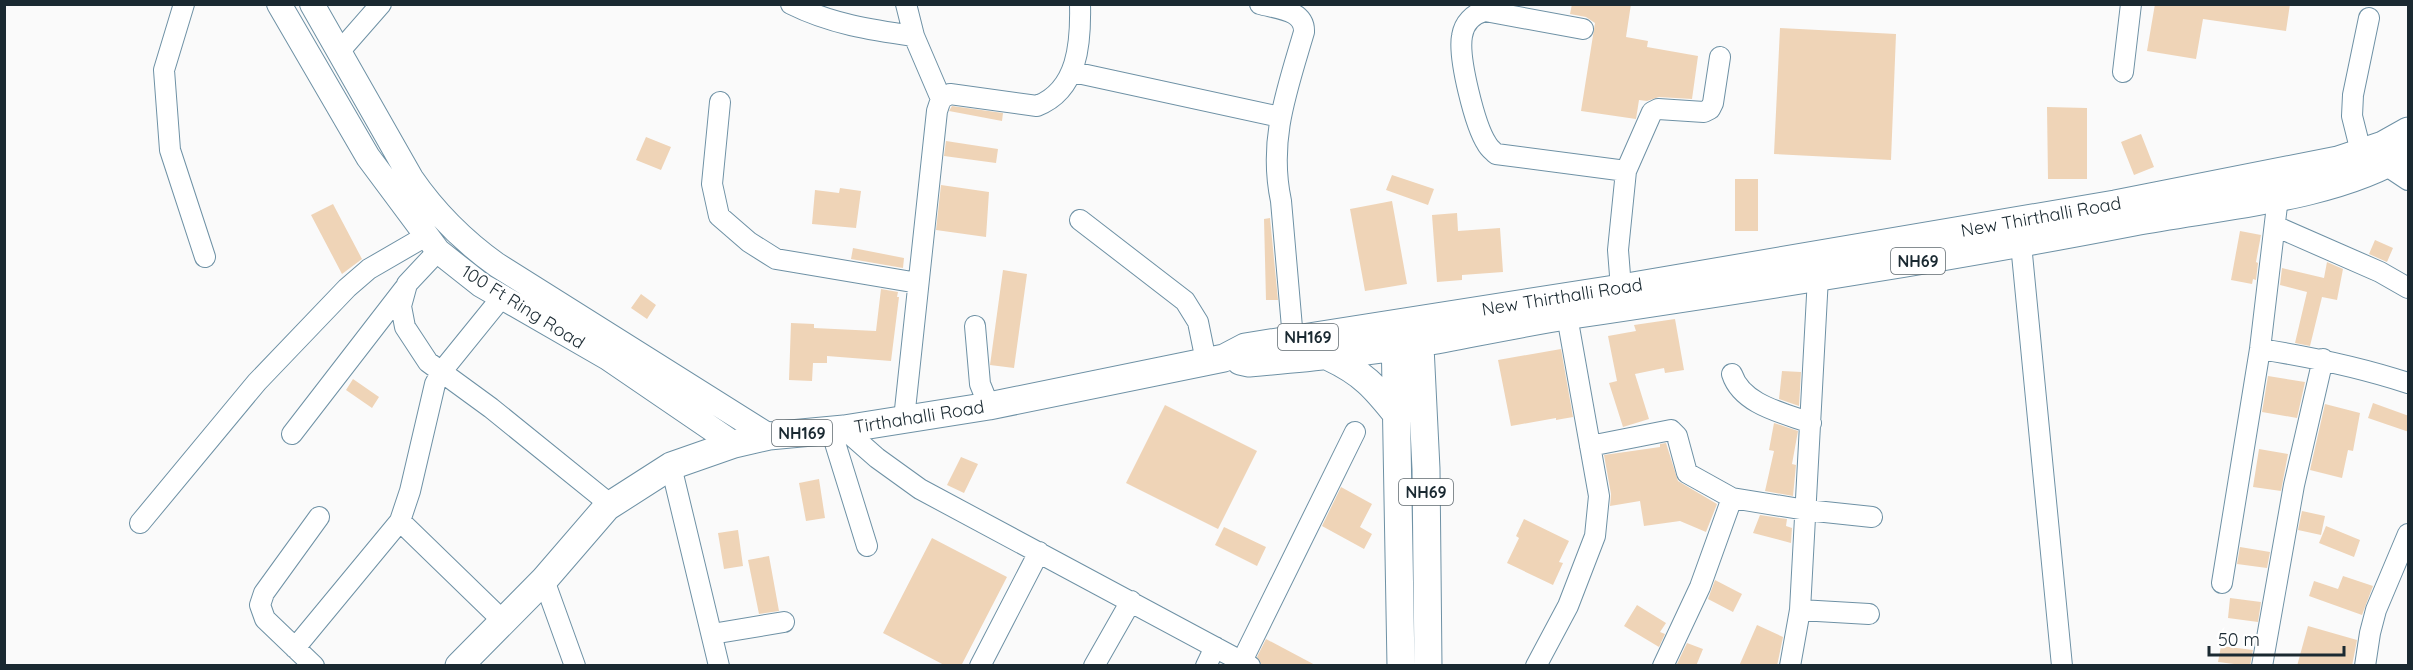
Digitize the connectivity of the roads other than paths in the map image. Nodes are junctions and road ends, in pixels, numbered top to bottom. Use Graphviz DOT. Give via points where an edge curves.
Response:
graph roads {
  1 [pos="184,4"];
  2 [pos="279,4"];
  3 [pos="312,4"];
  4 [pos="381,4"];
  5 [pos="791,4"];
  6 [pos="906,4"];
  7 [pos="1080,4"];
  8 [pos="1260,4"];
  9 [pos="2131,4"];
  10 [pos="2369,18"];
  11 [pos="1583,29"];
  12 [pos="914,36"];
  13 [pos="339,52"];
  14 [pos="1720,57"];
  15 [pos="1073,72"];
  16 [pos="2123,72"];
  17 [pos="941,99"];
  18 [pos="720,102"];
  19 [pos="1280,117"];
  20 [pos="2409,131"];
  21 [pos="2361,152"];
  22 [pos="2401,166"];
  23 [pos="1626,171"];
  24 [pos="2249,190"];
  25 [pos="2278,197"];
  26 [pos="1080,220"];
  27 [pos="2275,226"];
  28 [pos="432,244"];
  29 [pos="2021,244"];
  30 [pos="205,257"];
  31 [pos="1818,277"];
  32 [pos="918,283"];
  33 [pos="407,285"];
  34 [pos="1621,288"];
  35 [pos="2409,288"];
  36 [pos="502,297"];
  37 [pos="1567,316"];
  38 [pos="975,326"];
  39 [pos="1407,333"];
  40 [pos="1468,334"];
  41 [pos="1293,339"];
  42 [pos="2260,350"];
  43 [pos="1329,357"];
  44 [pos="2323,359"];
  45 [pos="1215,360"];
  46 [pos="442,371"];
  47 [pos="1732,374"];
  48 [pos="2409,383"];
  49 [pos="1422,395"];
  50 [pos="989,406"];
  51 [pos="1398,416"];
  52 [pos="904,419"];
  53 [pos="1811,423"];
  54 [pos="838,429"];
  55 [pos="1355,432"];
  56 [pos="292,434"];
  57 [pos="769,436"];
  58 [pos="734,444"];
  59 [pos="1590,446"];
  60 [pos="671,466"];
  61 [pos="1732,498"];
  62 [pos="611,505"];
  63 [pos="1806,510"];
  64 [pos="319,517"];
  65 [pos="1872,517"];
  66 [pos="400,521"];
  67 [pos="140,523"];
  68 [pos="2409,534"];
  69 [pos="867,546"];
  70 [pos="1040,552"];
  71 [pos="2404,555"];
  72 [pos="544,580"];
  73 [pos="2222,583"];
  74 [pos="1131,601"];
  75 [pos="1800,610"];
  76 [pos="1869,614"];
  77 [pos="502,620"];
  78 [pos="784,622"];
  79 [pos="712,634"];
  80 [pos="1215,647"];
  81 [pos="302,659"];
  82 [pos="1246,663"];
  83 [pos="459,666"];
  84 [pos="574,666"];
  85 [pos="719,666"];
  86 [pos="980,666"];
  87 [pos="1094,666"];
  88 [pos="1206,666"];
  89 [pos="1401,666"];
  90 [pos="1428,666"];
  91 [pos="1536,666"];
  92 [pos="1663,666"];
  93 [pos="1790,666"];
  94 [pos="2062,666"];
  95 [pos="2262,666"];
  96 [pos="2365,666"];
  1 -- 30 [label="street" via="164,70 170,150"];
  2 -- 28 [label="main road, 100 Ft Ring Road" via="368,157"];
  3 -- 13 [label="main road, 100 Ft Ring Road"];
  4 -- 13 [label="street"];
  5 -- 12 [label="street" via="818,17"];
  6 -- 12 [label="street"];
  7 -- 15 [label="street" via="1081,30"];
  8 -- 19 [label="street" via="1299,15 1305,23"];
  9 -- 16 [label="street"];
  10 -- 21 [label="street" via="2353,95 2352,116"];
  11 -- 23 [label="street" via="1485,11 1475,14 1462,36 1464,75 1487,146 1497,154"];
  12 -- 17 [label="street"];
  13 -- 57 [label="main road, 100 Ft Ring Road" via="411,178 429,204 467,244"];
  14 -- 23 [label="street" via="1710,109 1652,112"];
  15 -- 17 [label="street" via="1060,92 1037,106 950,94"];
  15 -- 19 [label="street"];
  17 -- 32 [label="street"];
  18 -- 32 [label="street" via="712,184 719,216 776,259"];
  19 -- 41 [label="street" via="1276,179"];
  20 -- 21 [label="highway, New Thirthalli Road / NH69"];
  21 -- 24 [label="highway, New Thirthalli Road / NH69"];
  22 -- 25 [label="highway, NH69"];
  23 -- 34 [label="street" via="1618,250"];
  24 -- 25 [label="highway, NH69"];
  24 -- 29 [label="highway, NH69"];
  24 -- 34 [label="highway, New Thirthalli Road / NH69" via="2115,204"];
  25 -- 27 [label="street"];
  26 -- 45 [label="street" via="1185,301"];
  27 -- 35 [label="street"];
  27 -- 42 [label="street"];
  28 -- 33 [label="street"];
  28 -- 36 [label="main road, 100 Ft Ring Road" via="481,285"];
  28 -- 67 [label="street" via="369,269 347,288 257,382"];
  29 -- 31 [label="highway, NH69"];
  29 -- 94 [label="street"];
  31 -- 37 [label="highway, NH69"];
  31 -- 53 [label="street"];
  32 -- 52 [label="street"];
  33 -- 46 [label="street" via="401,306 405,327 428,362"];
  33 -- 56 [label="street"];
  34 -- 39 [label="highway, New Thirthalli Road / NH69"];
  36 -- 46 [label="street"];
  36 -- 58 [label="main road, 100 Ft Ring Road" via="608,358"];
  37 -- 40 [label="highway, NH69"];
  37 -- 59 [label="street"];
  38 -- 50 [label="street" via="980,384"];
  39 -- 40 [label="highway, NH69"];
  39 -- 41 [label="highway, Tirthahalli Road / NH169"];
  39 -- 43 [label="highway, NH169"];
  39 -- 49 [label="highway, NH69"];
  39 -- 51 [label="highway, NH69"];
  40 -- 49 [label="highway" via="1438,365"];
  41 -- 45 [label="highway, Tirthahalli Road / NH169" via="1245,346"];
  42 -- 44 [label="street"];
  42 -- 73 [label="street"];
  43 -- 45 [label="highway, NH169" via="1249,363"];
  43 -- 51 [label="highway" via="1369,381"];
  44 -- 48 [label="street"];
  44 -- 95 [label="street" via="2294,484"];
  45 -- 50 [label="highway, Tirthahalli Road / NH169"];
  46 -- 62 [label="street"];
  46 -- 66 [label="street" via="435,384"];
  47 -- 53 [label="street" via="1749,398"];
  49 -- 90 [label="highway, NH69"];
  50 -- 52 [label="highway, Tirthahalli Road / NH169"];
  51 -- 89 [label="highway, NH69"];
  52 -- 54 [label="highway, Tirthahalli Road / NH169"];
  53 -- 63 [label="street"];
  54 -- 57 [label="highway, Tirthahalli Road / NH169"];
  54 -- 69 [label="street"];
  54 -- 70 [label="street" via="920,489"];
  55 -- 82 [label="street"];
  57 -- 58 [label="highway, Tirthahalli Road / NH169"];
  58 -- 60 [label="highway, Tirthahalli Road / NH169"];
  59 -- 61 [label="street" via="1671,430 1677,436 1687,473"];
  59 -- 91 [label="street" via="1599,496 1595,536 1568,606"];
  60 -- 62 [label="highway, Tirthahalli Road / NH169"];
  60 -- 79 [label="street"];
  61 -- 63 [label="street"];
  61 -- 92 [label="street" via="1700,587"];
  62 -- 72 [label="highway, Tirthahalli Road / NH169"];
  63 -- 65 [label="street"];
  63 -- 75 [label="street"];
  64 -- 81 [label="street" via="260,604 265,619"];
  66 -- 77 [label="street"];
  66 -- 81 [label="street"];
  68 -- 71 [label="street"];
  70 -- 74 [label="street"];
  70 -- 86 [label="street"];
  71 -- 96 [label="street" via="2376,610"];
  72 -- 77 [label="highway, Tirthahalli Road / NH169"];
  72 -- 84 [label="street"];
  74 -- 80 [label="street"];
  74 -- 87 [label="street"];
  75 -- 76 [label="street"];
  75 -- 93 [label="street"];
  77 -- 83 [label="highway, Tirthahalli Road / NH169"];
  78 -- 79 [label="street"];
  79 -- 85 [label="street"];
  80 -- 82 [label="street"];
  80 -- 88 [label="street"];
}
